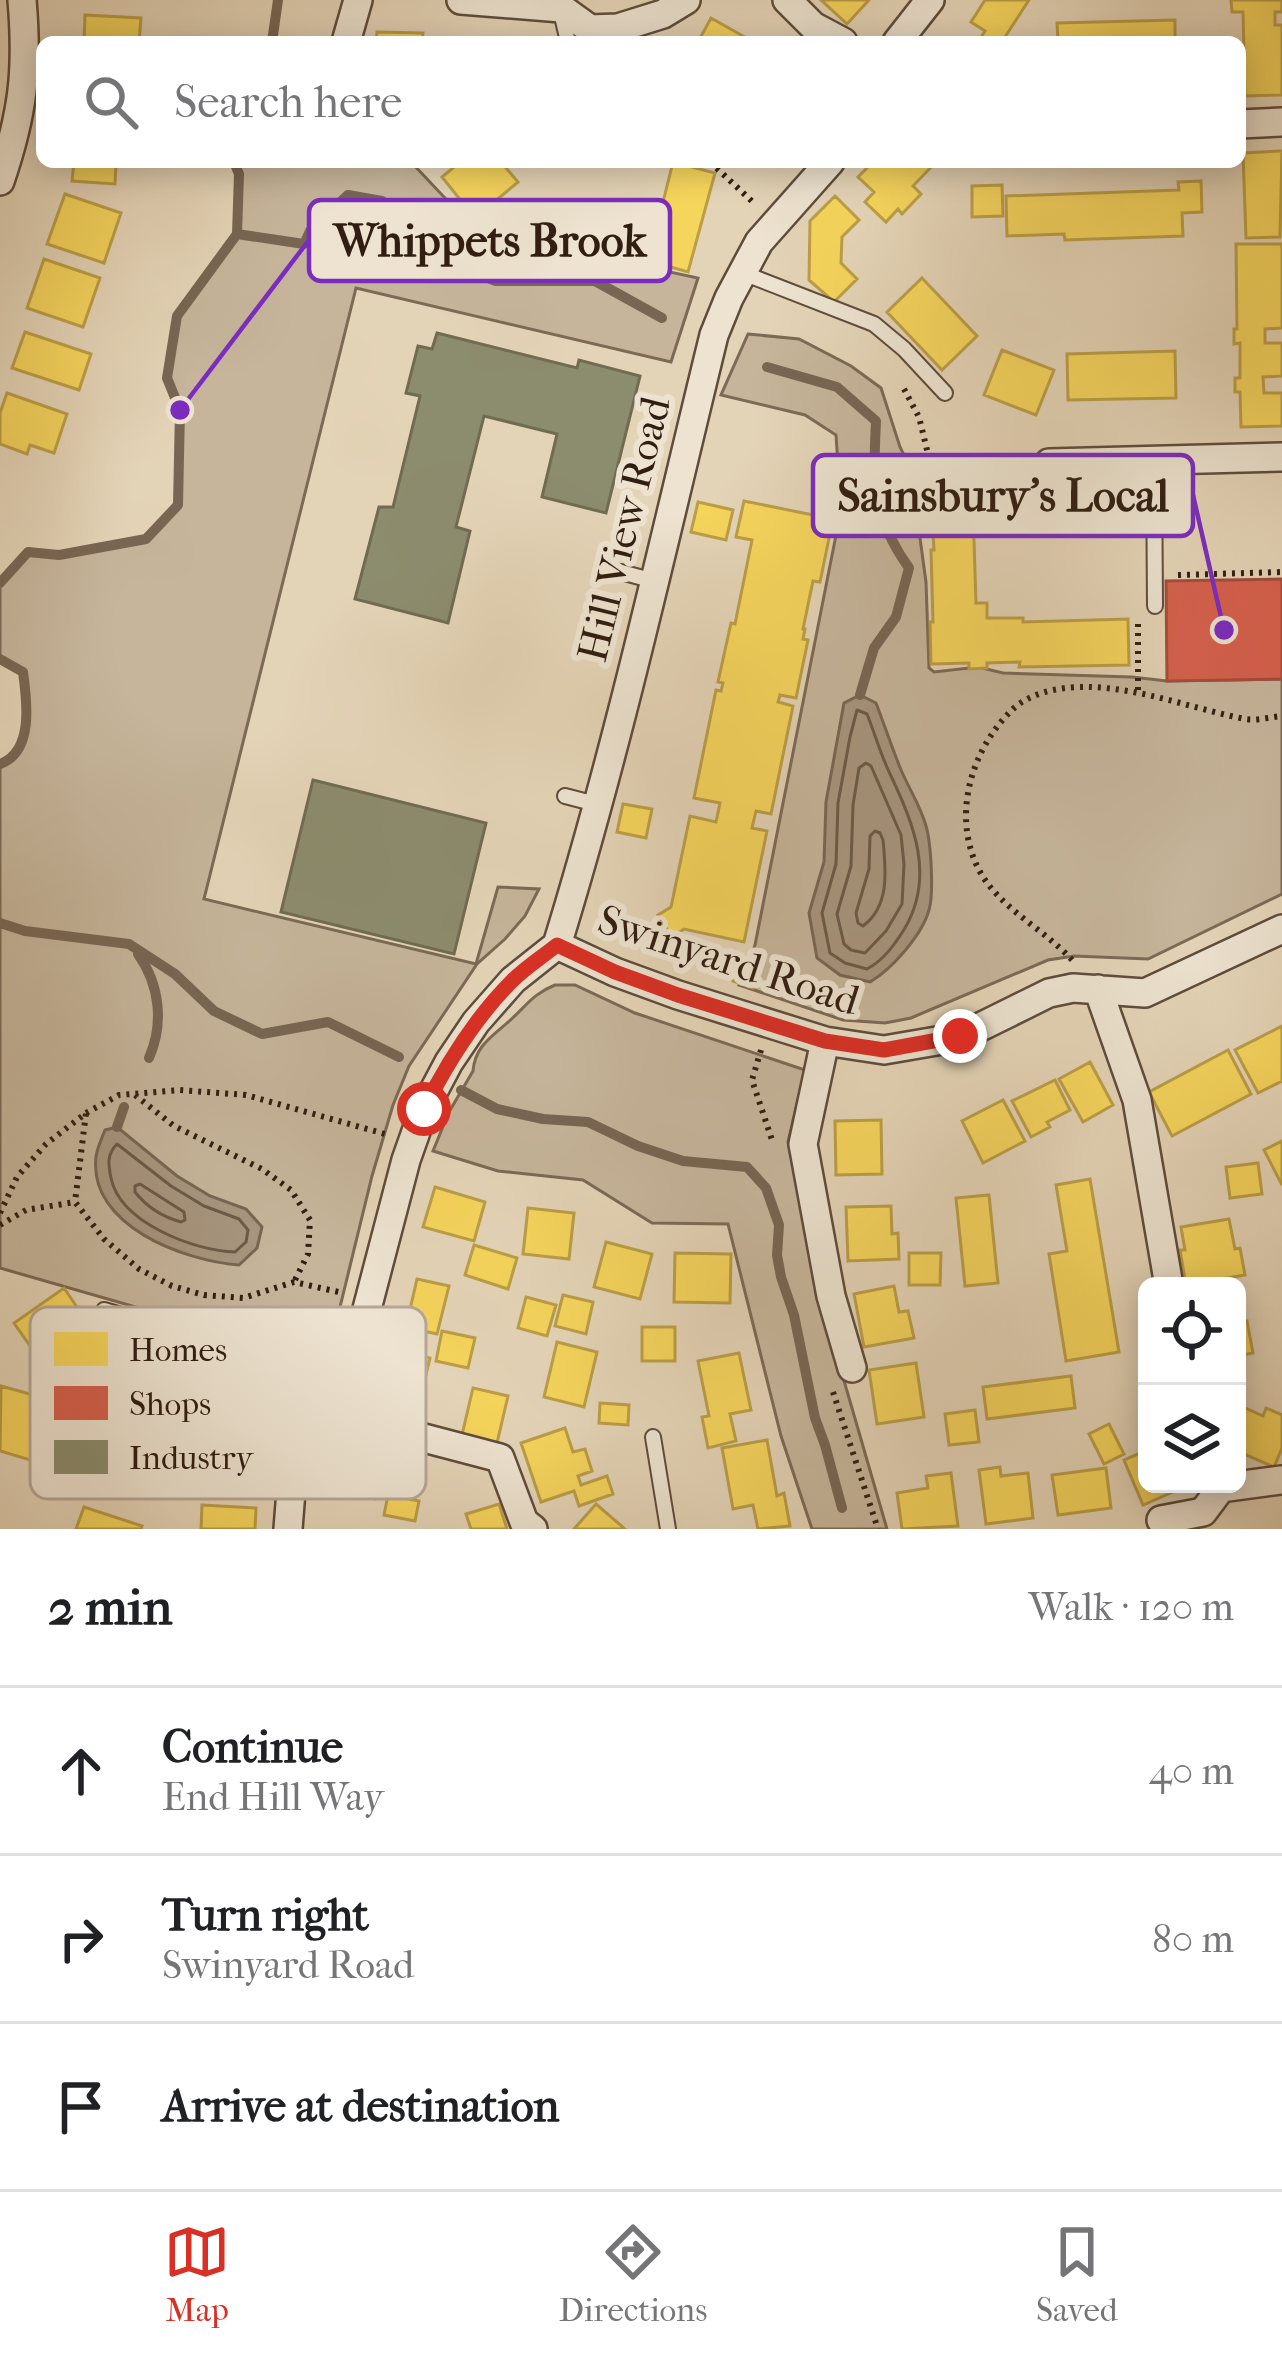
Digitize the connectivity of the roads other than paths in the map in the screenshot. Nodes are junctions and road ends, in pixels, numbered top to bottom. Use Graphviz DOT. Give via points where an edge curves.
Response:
graph roads {
  1 [pos="22,0"];
  2 [pos="358,0"];
  3 [pos="461,0"];
  4 [pos="686,0"];
  5 [pos="788,0"];
  6 [pos="930,0"];
  7 [pos="561,4"];
  8 [pos="348,36"];
  9 [pos="567,36"];
  10 [pos="832,36"];
  11 [pos="902,36"];
  12 [pos="1282,122"];
  13 [pos="1246,124"];
  14 [pos="825,168"];
  15 [pos="0,181"];
  16 [pos="743,273"];
  17 [pos="945,393"];
  18 [pos="1282,457"];
  19 [pos="1154,460"];
  20 [pos="1049,463"];
  21 [pos="621,572"];
  22 [pos="654,580"];
  23 [pos="1155,607"];
  24 [pos="565,796"];
  25 [pos="596,804"];
  26 [pos="1282,929"];
  27 [pos="557,945"];
  28 [pos="1098,989"];
  29 [pos="825,1041"];
  30 [pos="1167,1277"];
  31 [pos="367,1307"];
  32 [pos="851,1368"];
  33 [pos="652,1437"];
  34 [pos="426,1439"];
  35 [pos="1281,1480"];
  36 [pos="1246,1484"];
  37 [pos="1216,1493"];
  38 [pos="290,1499"];
  39 [pos="1161,1520"];
  40 [pos="288,1529"];
  41 [pos="533,1529"];
  42 [pos="668,1529"];
  1 -- 15 [label="street" via="24,85"];
  2 -- 8 [label="street"];
  3 -- 7 [label="street"];
  4 -- 7 [label="street" via="618,28 590,29"];
  5 -- 10 [label="street"];
  6 -- 11 [label="street"];
  7 -- 9 [label="lane"];
  12 -- 13 [label="street"];
  14 -- 16 [label="street, Hill View Road" via="759,242"];
  16 -- 17 [label="lane" via="874,324"];
  16 -- 22 [label="street, Hill View Road" via="714,335"];
  18 -- 19 [label="street"];
  19 -- 20 [label="street"];
  19 -- 23 [label="lane"];
  21 -- 22 [label="lane"];
  22 -- 25 [label="street, Hill View Road"];
  24 -- 25 [label="lane"];
  25 -- 27 [label="street, Hill View Road"];
  26 -- 28 [label="street, Swinyard Road" via="1145,993"];
  27 -- 29 [label="street, Swinyard Road" via="678,995"];
  27 -- 31 [label="street" via="476,1022 438,1081 412,1142"];
  28 -- 29 [label="street, Swinyard Road" via="1049,993 960,1036 884,1050"];
  28 -- 30 [label="street" via="1137,1100"];
  29 -- 32 [label="street" via="803,1144"];
  33 -- 42 [label="lane"];
  34 -- 41 [label="street" via="500,1458"];
  35 -- 36 [label="street"];
  37 -- 39 [label="street" via="1203,1513"];
  38 -- 40 [label="street"];
}
